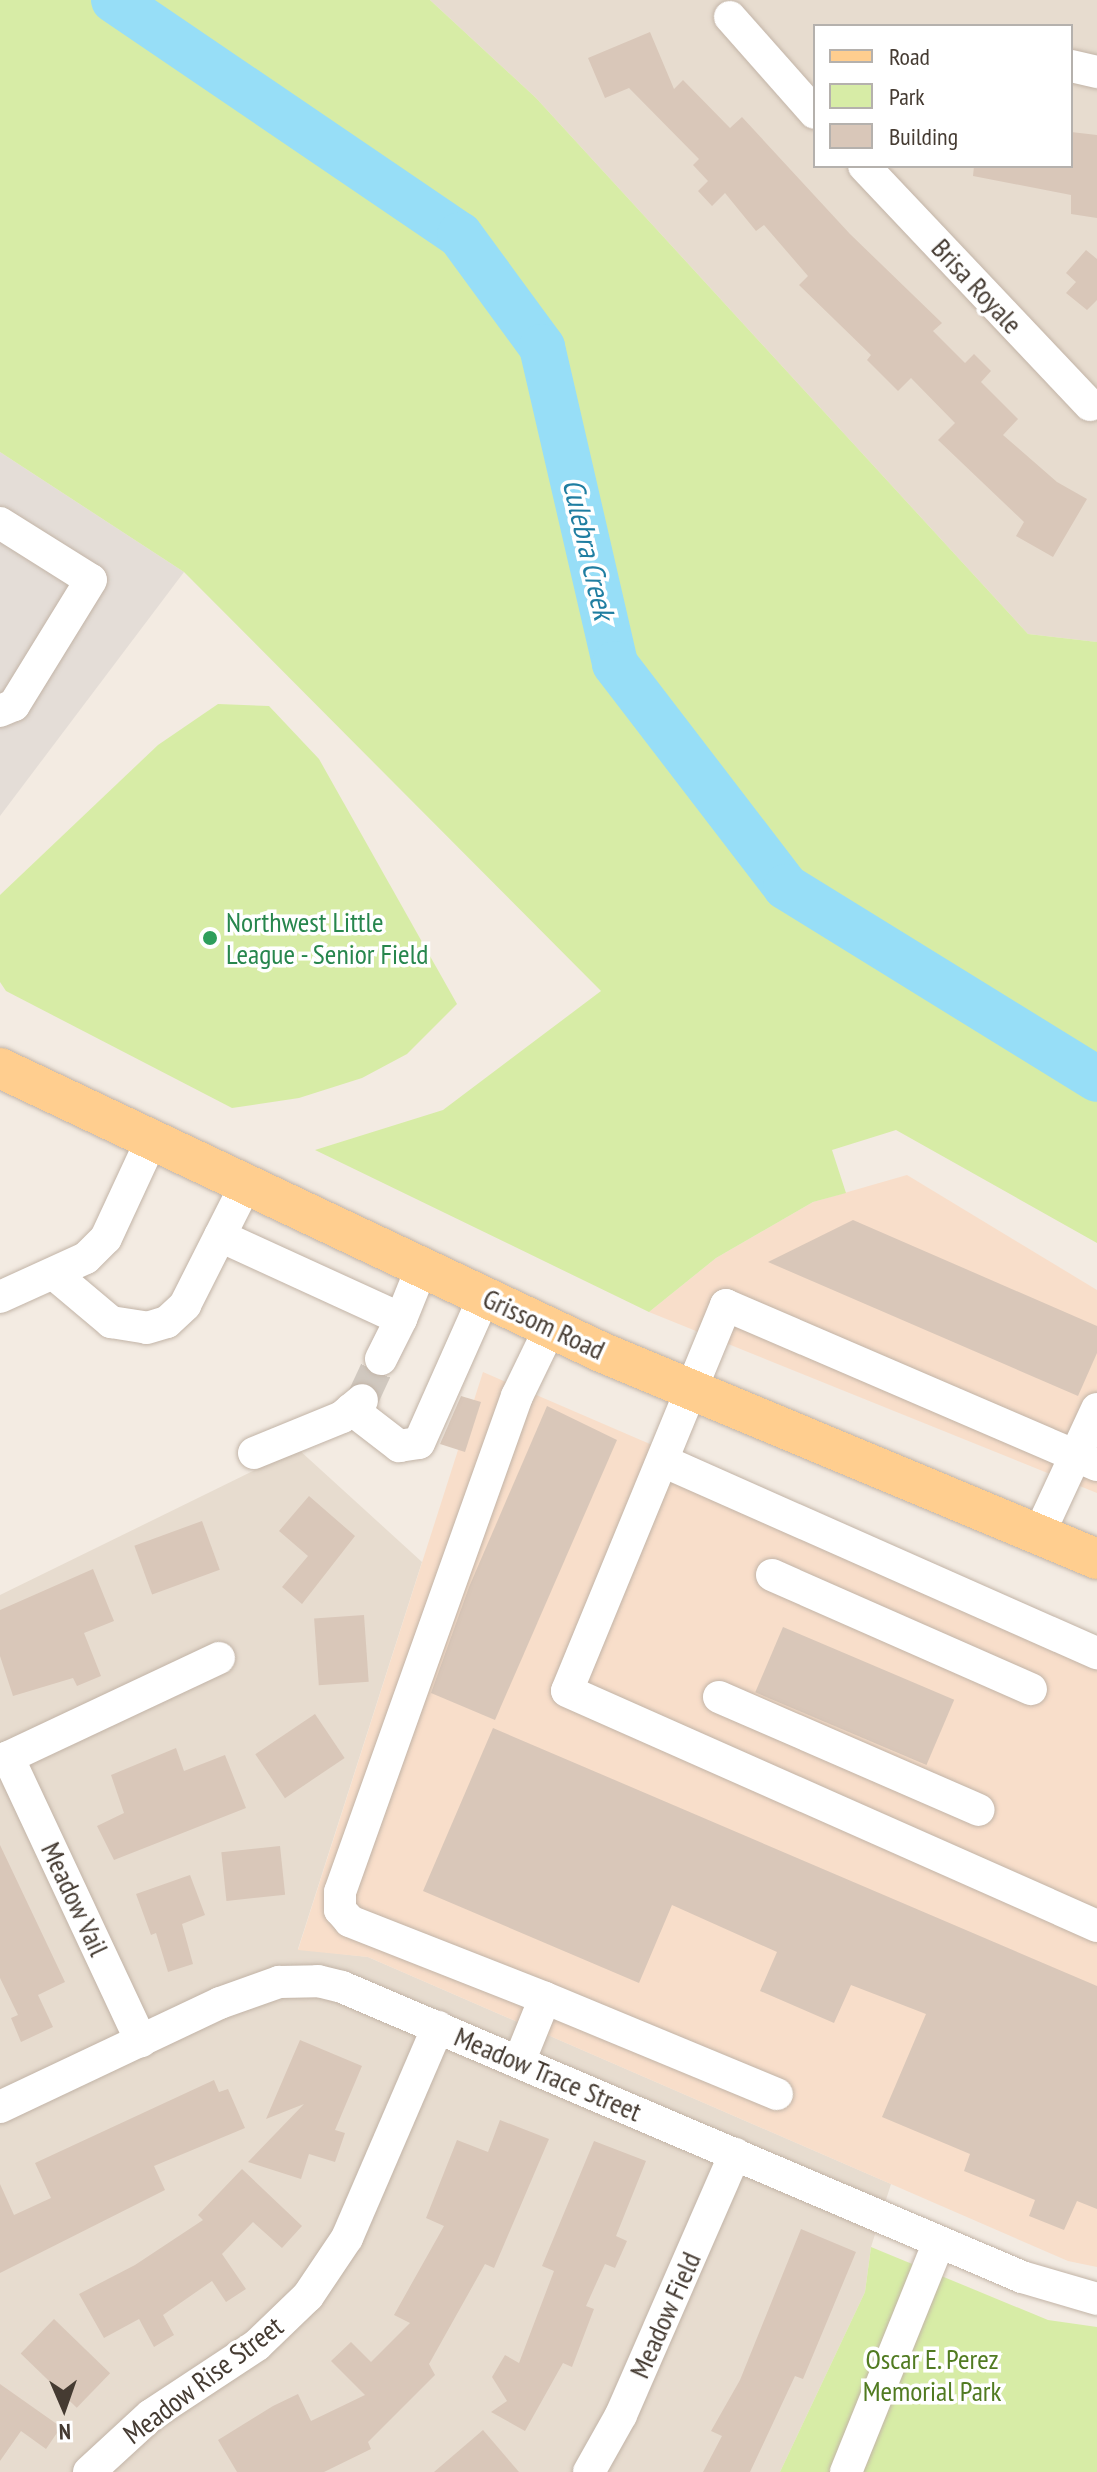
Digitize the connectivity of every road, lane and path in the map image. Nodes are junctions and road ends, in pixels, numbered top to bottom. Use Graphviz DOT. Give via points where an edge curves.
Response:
graph roads {
  1 [pos="730,17"];
  2 [pos="1073,66"];
  3 [pos="1097,72"];
  4 [pos="804,78"];
  5 [pos="813,107"];
  6 [pos="866,168"];
  7 [pos="1090,405"];
  8 [pos="0,523"];
  9 [pos="5,704"];
  10 [pos="0,1068"];
  11 [pos="152,1139"];
  12 [pos="246,1184"];
  13 [pos="220,1236"];
  14 [pos="422,1267"];
  15 [pos="54,1274"];
  16 [pos="0,1297"];
  17 [pos="484,1297"];
  18 [pos="401,1319"];
  19 [pos="550,1328"];
  20 [pos="381,1359"];
  21 [pos="688,1388"];
  22 [pos="1097,1409"];
  23 [pos="254,1453"];
  24 [pos="1087,1460"];
  25 [pos="663,1461"];
  26 [pos="1038,1536"];
  27 [pos="1097,1559"];
  28 [pos="772,1575"];
  29 [pos="1097,1653"];
  30 [pos="219,1658"];
  31 [pos="1031,1689"];
  32 [pos="719,1697"];
  33 [pos="4,1759"];
  34 [pos="979,1810"];
  35 [pos="1097,1926"];
  36 [pos="545,1998"];
  37 [pos="438,2027"];
  38 [pos="141,2041"];
  39 [pos="519,2062"];
  40 [pos="777,2094"];
  41 [pos="0,2107"];
  42 [pos="735,2154"];
  43 [pos="939,2242"];
  44 [pos="1097,2299"];
  45 [pos="89,2472"];
  46 [pos="589,2472"];
  47 [pos="846,2472"];
  1 -- 4 [label="street"];
  2 -- 3 [label="street"];
  4 -- 5 [label="street"];
  6 -- 7 [label="street, Brisa Royale"];
  8 -- 9 [label="street" via="91,580"];
  10 -- 11 [label="main road, Grissom Road"];
  11 -- 12 [label="main road, Grissom Road"];
  11 -- 15 [label="street" via="108,1236 86,1258"];
  12 -- 13 [label="street"];
  12 -- 14 [label="main road, Grissom Road"];
  13 -- 15 [label="street" via="185,1305 167,1322 147,1328 101,1317"];
  13 -- 18 [label="street"];
  14 -- 17 [label="main road, Grissom Road"];
  14 -- 18 [label="street"];
  15 -- 16 [label="street"];
  17 -- 19 [label="main road, Grissom Road"];
  17 -- 23 [label="street" via="419,1443 399,1446 356,1404 342,1417"];
  18 -- 20 [label="street"];
  19 -- 21 [label="main road, Grissom Road"];
  19 -- 36 [label="street" via="517,1396 340,1892 340,1910 350,1921"];
  21 -- 24 [label="street" via="726,1305"];
  21 -- 25 [label="street"];
  21 -- 26 [label="main road, Grissom Road"];
  22 -- 24 [label="street"];
  24 -- 26 [label="street"];
  25 -- 29 [label="street"];
  25 -- 35 [label="street" via="567,1691"];
  26 -- 27 [label="main road, Grissom Road"];
  28 -- 31 [label="street"];
  30 -- 33 [label="street"];
  32 -- 34 [label="street"];
  33 -- 38 [label="street, Meadow Vail"];
  36 -- 39 [label="street"];
  36 -- 40 [label="street"];
  37 -- 38 [label="street, Meadow Trace Street" via="342,1987 279,1982"];
  37 -- 39 [label="street, Meadow Trace Street"];
  37 -- 45 [label="street, Meadow Rise Street" via="347,2238 308,2296 257,2345 151,2415"];
  38 -- 41 [label="street, Meadow Trace Street"];
  39 -- 42 [label="street, Meadow Trace Street"];
  42 -- 43 [label="street, Meadow Trace Street"];
  42 -- 46 [label="street, Meadow Field" via="621,2415"];
  43 -- 44 [label="street, Meadow Trace Street" via="1045,2285"];
  43 -- 47 [label="street"];
}
